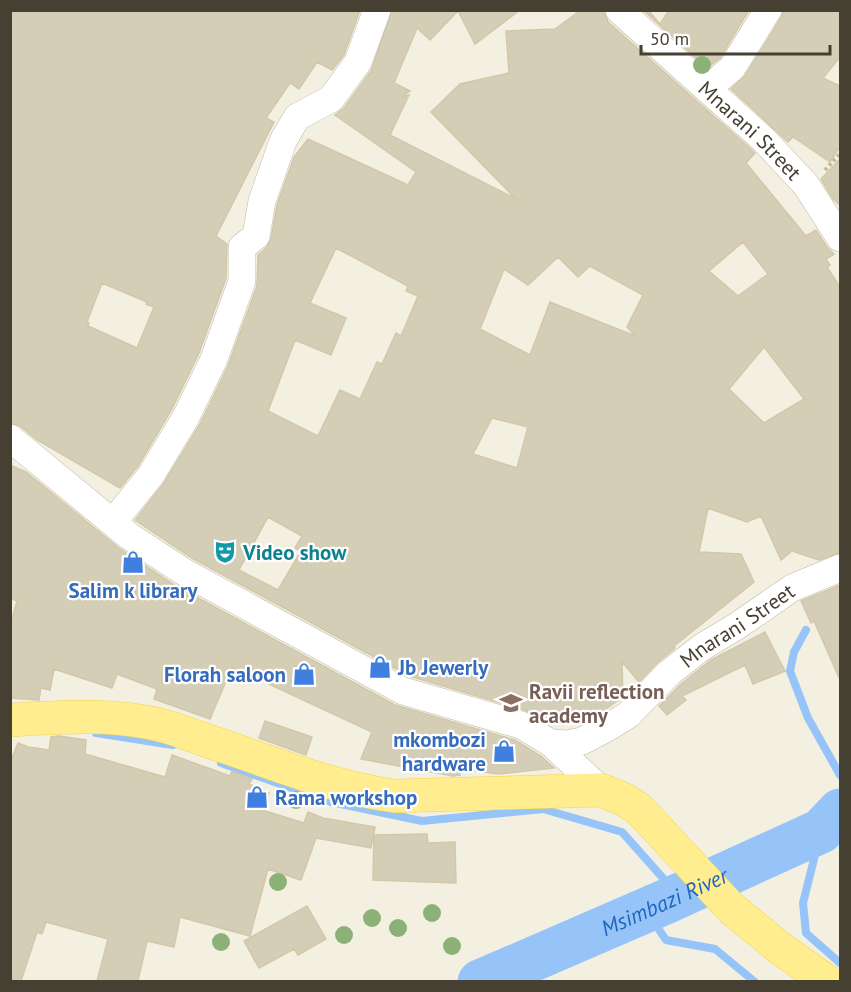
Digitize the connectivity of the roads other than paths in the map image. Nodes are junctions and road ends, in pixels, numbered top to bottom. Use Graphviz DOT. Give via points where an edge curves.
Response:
graph roads {
  1 [pos="377,10"];
  2 [pos="619,10"];
  3 [pos="768,10"];
  4 [pos="708,88"];
  5 [pos="840,238"];
  6 [pos="10,438"];
  7 [pos="113,522"];
  8 [pos="840,568"];
  9 [pos="10,720"];
  10 [pos="551,743"];
  11 [pos="602,790"];
  12 [pos="828,981"];
  1 -- 7 [label="street" via="358,62 331,99 297,117 284,141 262,201 256,236 242,247 242,281 214,359 186,417 151,475"];
  2 -- 4 [label="street, Mnarani Street"];
  3 -- 4 [label="street" via="732,68"];
  4 -- 5 [label="street, Mnarani Street" via="806,185"];
  6 -- 7 [label="street"];
  7 -- 10 [label="street" via="205,584 403,691 521,725"];
  8 -- 10 [label="street, Mnarani Street" via="792,588 702,647 669,673 628,715 607,728 582,741"];
  9 -- 11 [label="main road" via="108,717 165,726 333,783 395,796"];
  10 -- 11 [label="street"];
  11 -- 12 [label="main road" via="639,809 731,908"];
}
